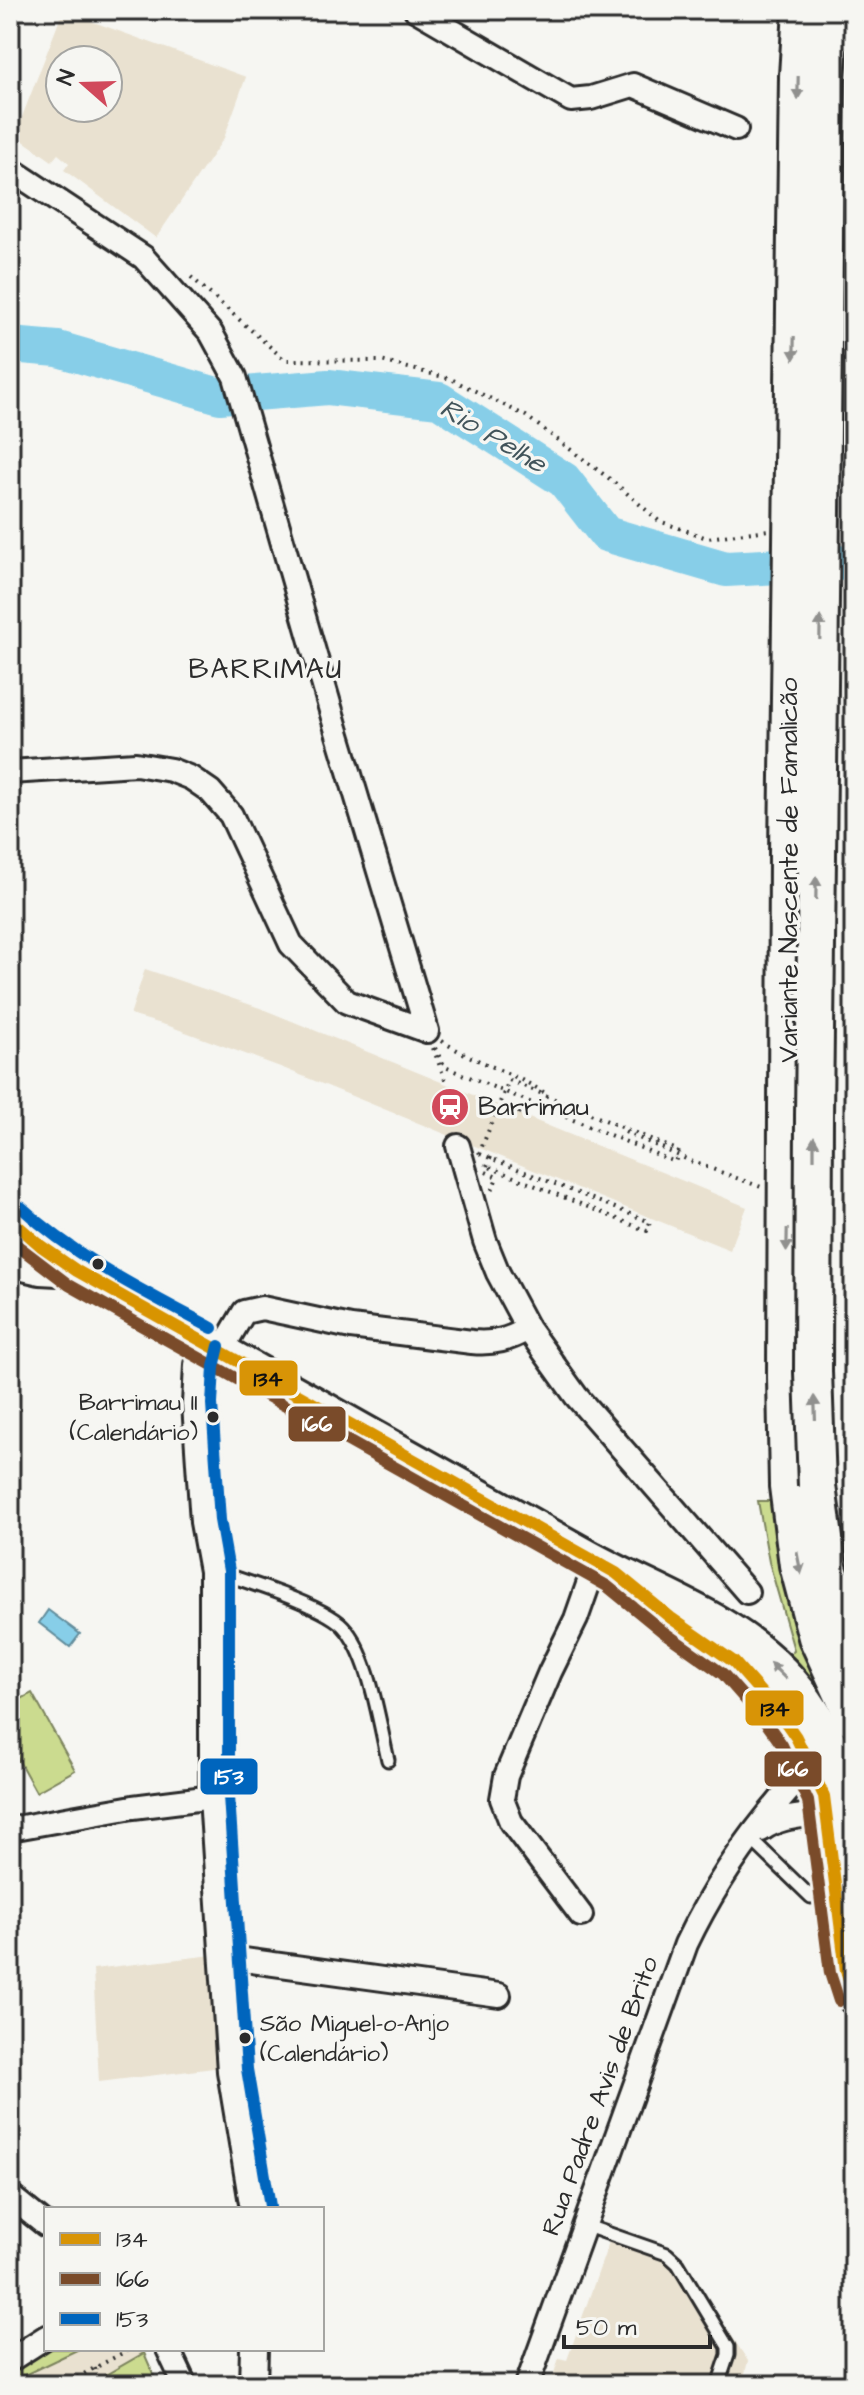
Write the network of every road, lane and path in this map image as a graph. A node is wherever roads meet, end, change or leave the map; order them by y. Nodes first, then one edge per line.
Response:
1 (416, 10) edge
2 (802, 10) edge
3 (831, 10) edge
4 (736, 129) dead end
5 (10, 169) edge
6 (181, 268) dead end
7 (779, 531) dead end
8 (10, 772) edge
9 (427, 1031) junction
10 (447, 1085) dead end
11 (524, 1099) junction
12 (519, 1114) dead end
13 (466, 1152) junction
14 (493, 1152) dead end
15 (487, 1166) junction
16 (766, 1189) dead end
17 (11, 1223) edge
18 (10, 1262) edge
19 (77, 1271) junction
20 (528, 1329) junction
21 (212, 1346) junction
22 (802, 1486) junction
23 (606, 1568) junction
24 (213, 1571) junction
25 (747, 1592) dead end
26 (854, 1648) edge
27 (854, 1718) edge
28 (388, 1760) dead end
29 (826, 1790) junction
30 (213, 1797) junction
31 (10, 1829) edge
32 (750, 1838) junction
33 (854, 1849) edge
34 (811, 1897) dead end
35 (581, 1915) dead end
36 (223, 1957) junction
37 (499, 1995) dead end
38 (854, 1996) edge
39 (10, 2196) edge
40 (250, 2206) edge
41 (44, 2223) edge
42 (584, 2225) junction
43 (44, 2338) edge
44 (126, 2351) edge
45 (169, 2351) edge
46 (254, 2351) edge
47 (10, 2360) edge
48 (95, 2368) junction
49 (63, 2385) edge
50 (101, 2385) edge
51 (185, 2385) edge
52 (253, 2385) edge
53 (527, 2385) edge
54 (718, 2385) edge

1 - 4 street
2 -> 22 highway, Variante Nascente de Famalicão, bridge
22 -> 3 highway, Variante Nascente de Famalicão, bridge
5 - 9 street
6 - 7 path
8 - 9 street
9 - 10 path
9 - 11 path
9 - 16 path
11 - 12 path
11 - 13 path, bridge
13 - 15 path
13 - 15 path
13 - 20 street
14 - 15 path
17 - 19 main road
18 - 19 main road
19 - 21 main road
20 - 21 street
20 - 25 street
21 - 23 main road
21 - 24 street
22 - 26 highway, Variante Nascente de Famalicão
22 -> 27 highway, Variante Nascente de Famalicão
23 - 29 main road
23 - 35 street
24 - 28 lane
24 - 30 street
29 - 32 street, Rua Padre Avis de Brito
29 - 32 street, Rua Padre Avis de Brito
29 - 33 main road
29 - 38 main road
30 - 31 street
30 - 36 street
32 - 34 lane
32 - 42 street, Rua Padre Avis de Brito
36 - 37 street
36 - 40 street
39 - 41 street
42 - 53 street, Rua Padre Avis de Brito
42 - 54 lane
43 - 47 street
44 - 48 path
45 - 51 street
46 - 52 street
48 - 49 path
48 - 50 path

